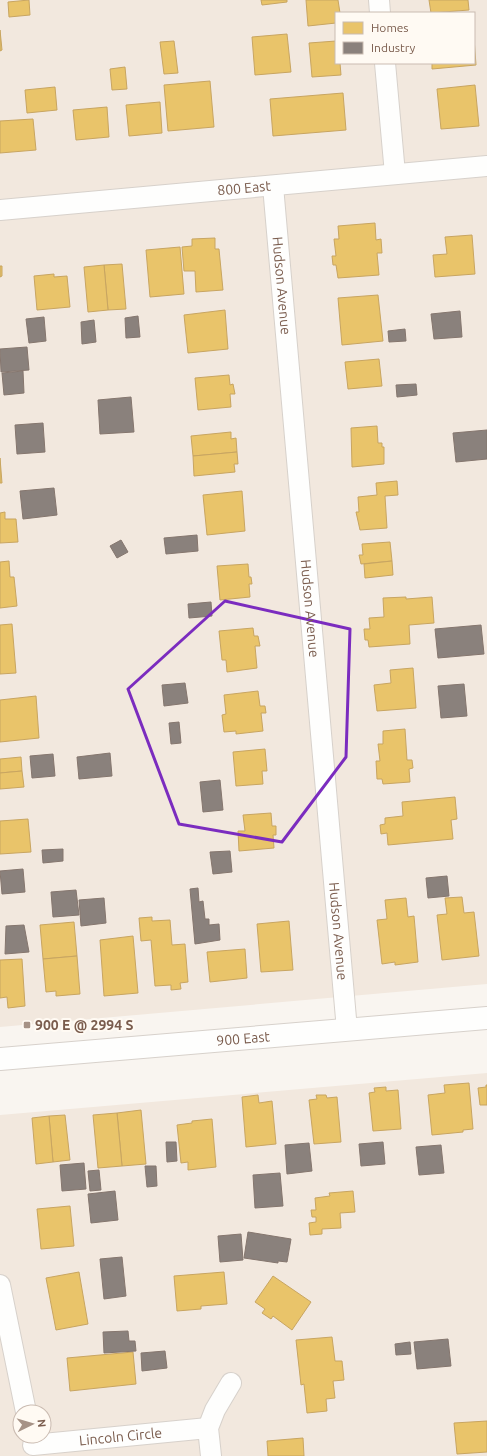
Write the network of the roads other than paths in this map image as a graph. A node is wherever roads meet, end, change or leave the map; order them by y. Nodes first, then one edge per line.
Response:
1 (379, 0) edge
2 (380, 12) edge
3 (385, 64) edge
4 (487, 166) edge
5 (395, 174) junction
6 (272, 186) junction
7 (0, 210) edge
8 (487, 1018) edge
9 (347, 1030) junction
10 (0, 1059) edge
11 (0, 1285) edge
12 (232, 1383) dead end
13 (24, 1404) edge
14 (208, 1428) junction
15 (34, 1446) edge
16 (211, 1456) edge

1 - 2 street
3 - 5 street
4 - 5 street, 800 East
5 - 6 street, 800 East
6 - 7 street, 800 East
6 - 9 street, Hudson Avenue
8 - 9 street, 900 East
9 - 10 street, 900 East
11 - 13 street
12 - 14 street
14 - 15 street, Lincoln Circle
14 - 16 street

